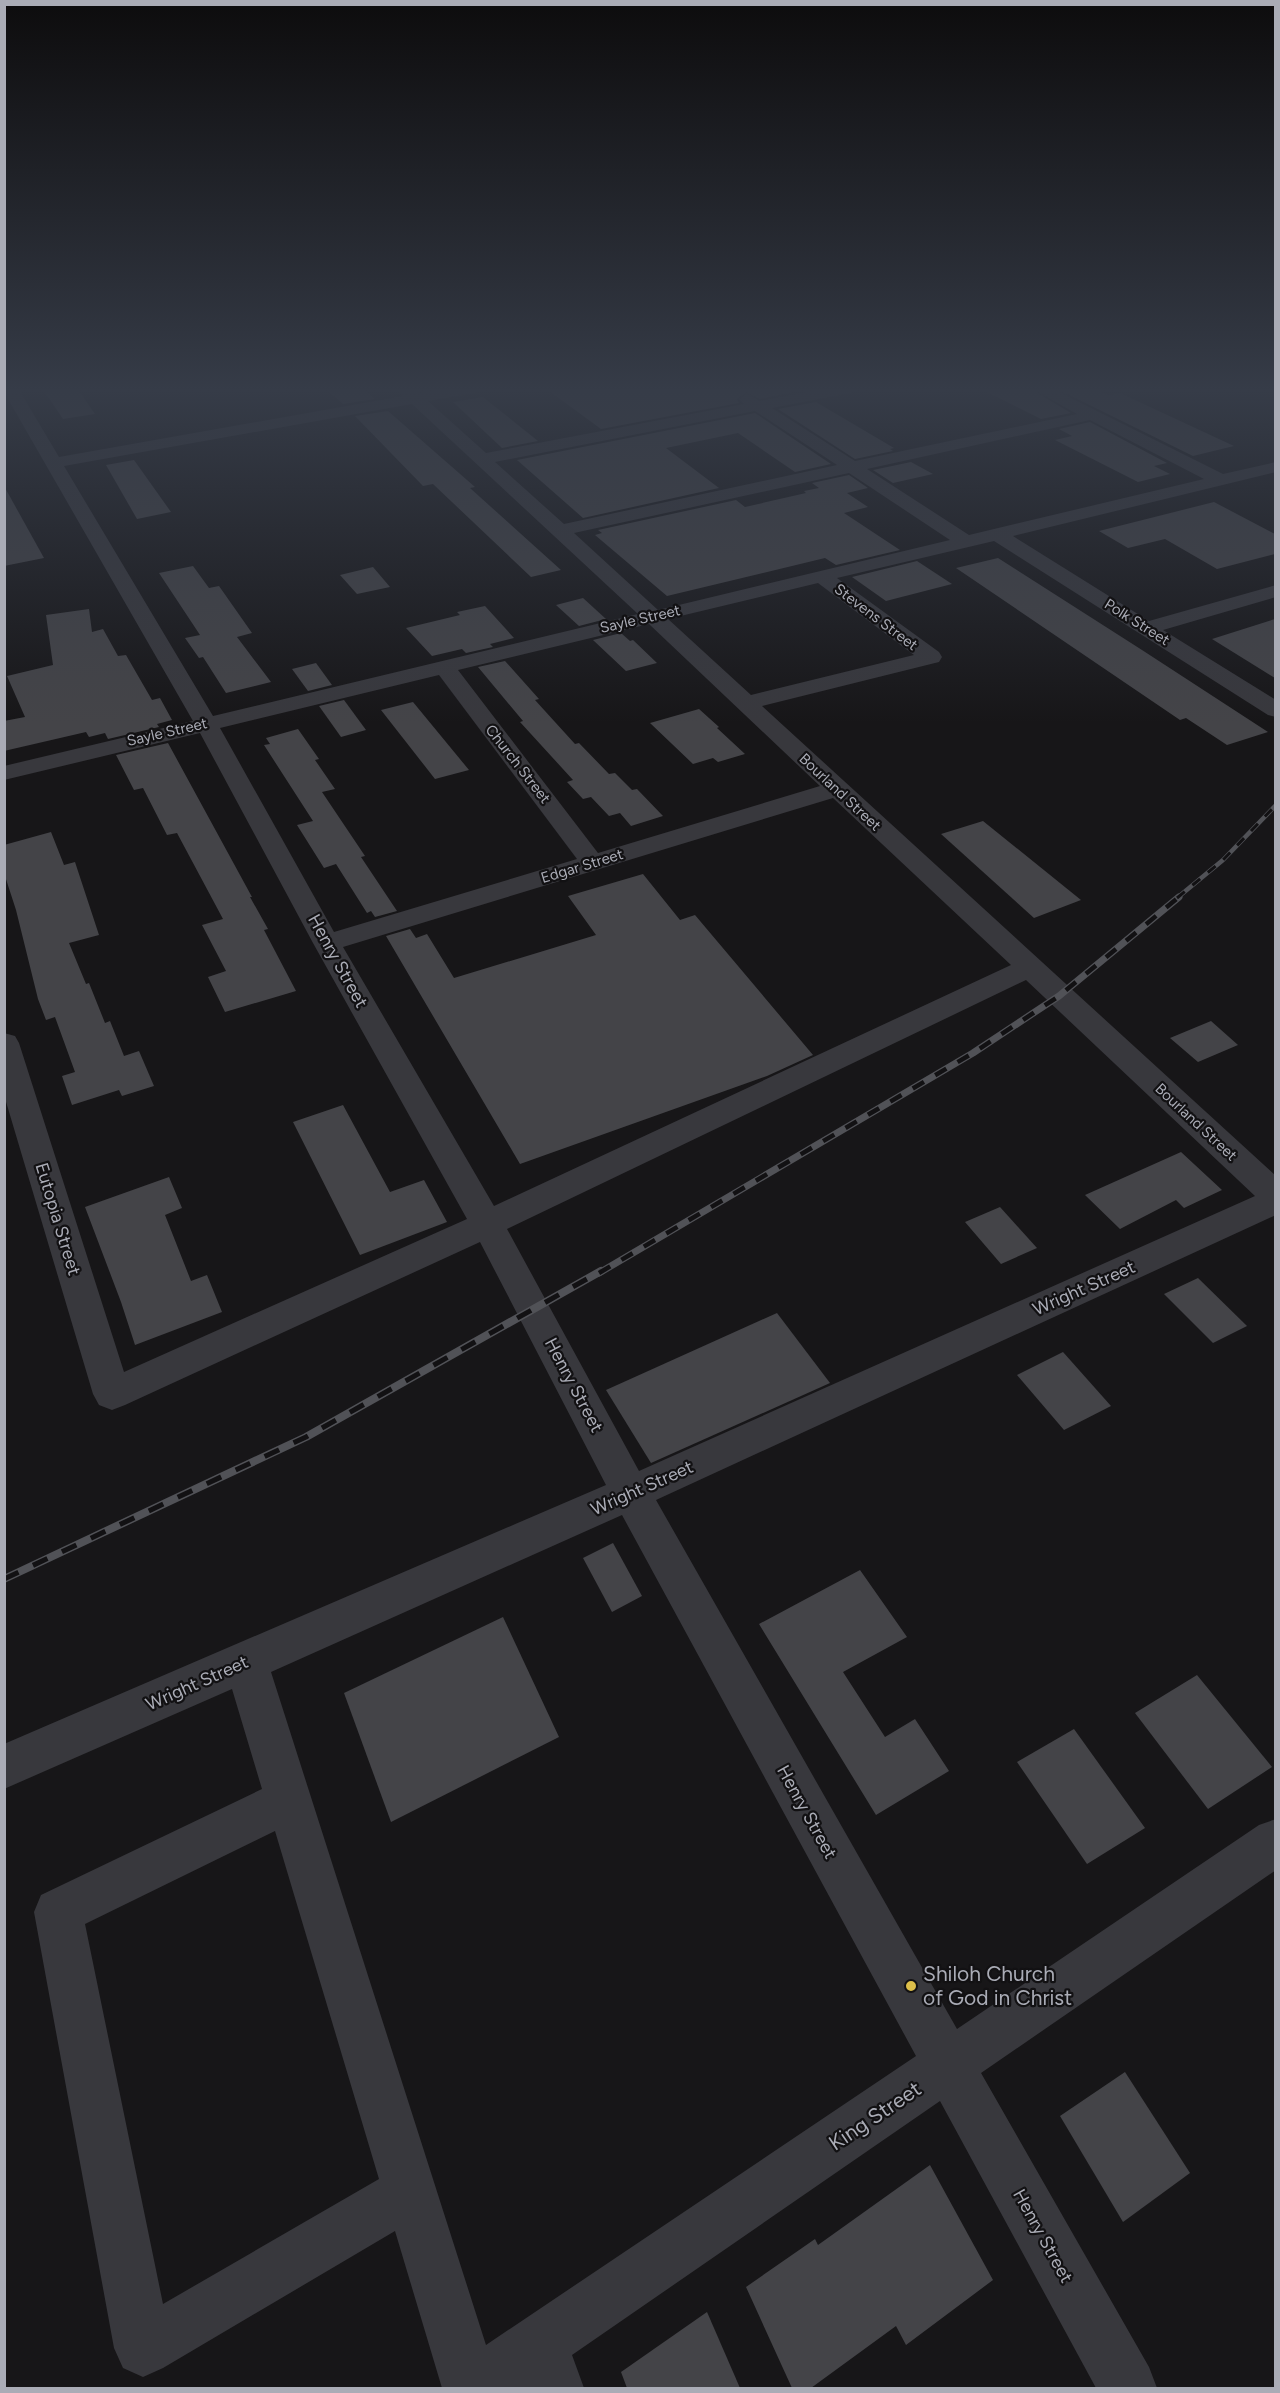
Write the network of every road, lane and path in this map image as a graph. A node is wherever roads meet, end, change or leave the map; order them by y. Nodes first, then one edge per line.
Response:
1 (75, 500) edge
2 (528, 500) edge
3 (700, 500) edge
4 (902, 500) edge
5 (1141, 500) edge
6 (560, 530) junction
7 (998, 535) junction
8 (967, 542) junction
9 (821, 576) junction
10 (1275, 591) edge
11 (653, 616) junction
12 (1147, 628) junction
13 (443, 666) junction
14 (746, 703) junction
15 (1275, 710) edge
16 (207, 723) junction
17 (4, 773) edge
18 (836, 789) junction
19 (593, 863) junction
20 (327, 942) junction
21 (1029, 968) junction
22 (4, 1043) edge
23 (1275, 1196) edge
24 (1275, 1201) edge
25 (487, 1224) junction
26 (631, 1493) junction
27 (246, 1662) junction
28 (4, 1767) edge
29 (289, 1800) junction
30 (1275, 1842) edge
31 (948, 2066) junction
32 (410, 2191) junction
33 (548, 2367) edge
34 (472, 2388) edge
35 (1128, 2388) edge

1 - 16 street, Henry Street
2 - 6 street, Bourland Street
3 - 6 street
4 - 8 street
5 - 7 street, Sayle Street
6 - 11 street, Bourland Street
7 - 8 street, Sayle Street
7 - 12 street, Polk Street
8 - 9 street, Sayle Street
9 - 11 street, Sayle Street
9 - 14 street, Stevens Street
10 - 12 street
11 - 13 street, Sayle Street
11 - 14 street, Bourland Street
12 - 15 street, Polk Street
13 - 16 street, Sayle Street
13 - 19 street, Church Street
14 - 18 street, Bourland Street
16 - 17 street, Sayle Street
16 - 20 street, Henry Street
18 - 19 street, Edgar Street
18 - 21 street, Bourland Street
19 - 20 street, Edgar Street
20 - 25 street, Henry Street
21 - 23 street, Bourland Street
21 - 25 street
22 - 25 street, Eutopia Street
24 - 26 street, Wright Street
25 - 26 street, Henry Street
26 - 27 street, Wright Street
26 - 31 street, Henry Street
27 - 28 street, Wright Street
27 - 29 street
29 - 32 street
29 - 32 street
30 - 31 street, King Street
31 - 33 street, King Street
31 - 35 street, Henry Street
32 - 34 street
33 - 34 street, King Street

